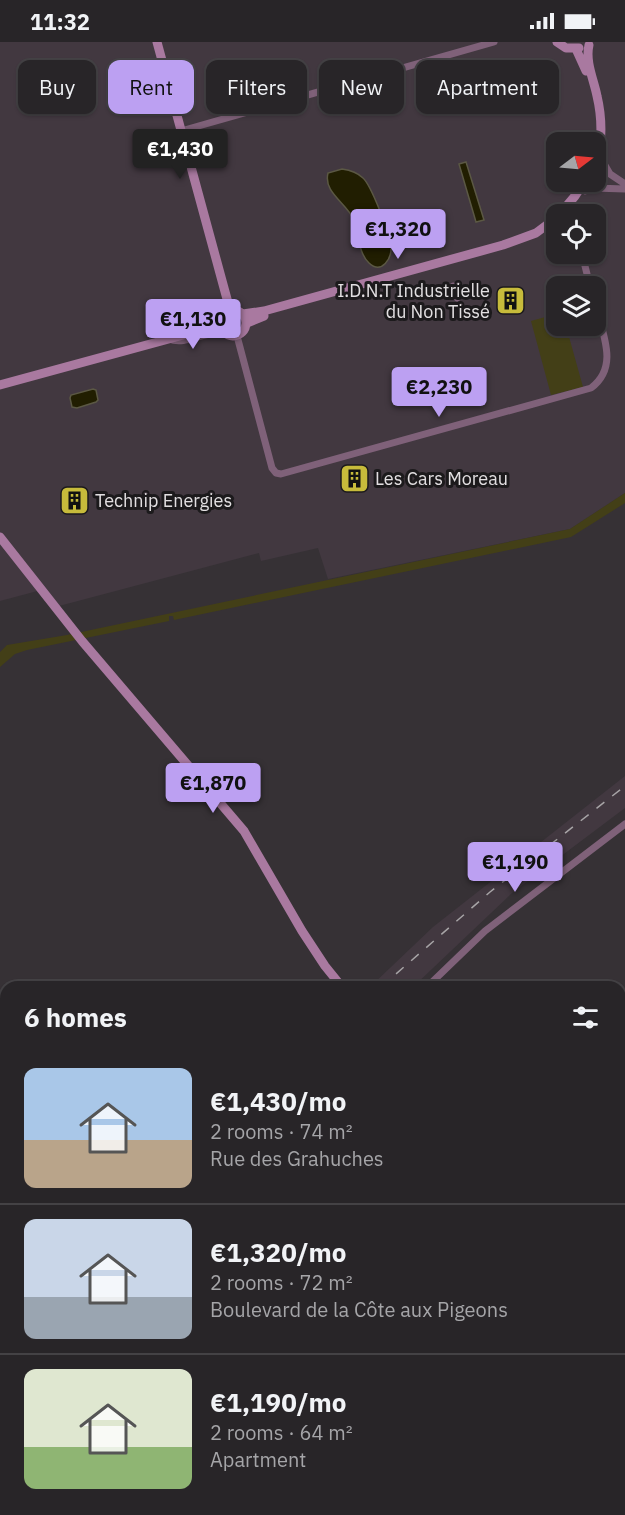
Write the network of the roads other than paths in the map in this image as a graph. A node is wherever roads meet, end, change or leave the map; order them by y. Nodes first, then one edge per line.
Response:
1 (157, 42) edge
2 (494, 42) edge
3 (557, 42) edge
4 (590, 43) edge
5 (576, 49) junction
6 (181, 131) junction
7 (597, 132) edge
8 (601, 132) edge
9 (606, 167) edge
10 (625, 184) edge
11 (606, 188) edge
12 (625, 189) edge
13 (579, 192) edge
14 (568, 204) edge
15 (546, 228) edge
16 (230, 310) junction
17 (245, 319) junction
18 (222, 329) junction
19 (237, 336) junction
20 (603, 336) edge
21 (0, 385) edge
22 (0, 537) edge
23 (625, 824) edge
24 (337, 981) edge
25 (434, 981) edge

1 - 6 street
2 - 6 street
3 - 5 street
4 - 5 street
4 - 8 street
5 - 7 street
6 - 16 street
9 - 10 street
11 - 12 street
13 - 14 street
15 - 17 street
16 - 17 street
16 - 18 street
17 - 19 street
18 - 19 street
18 - 21 street
19 - 20 street
22 - 24 street
23 - 25 street

